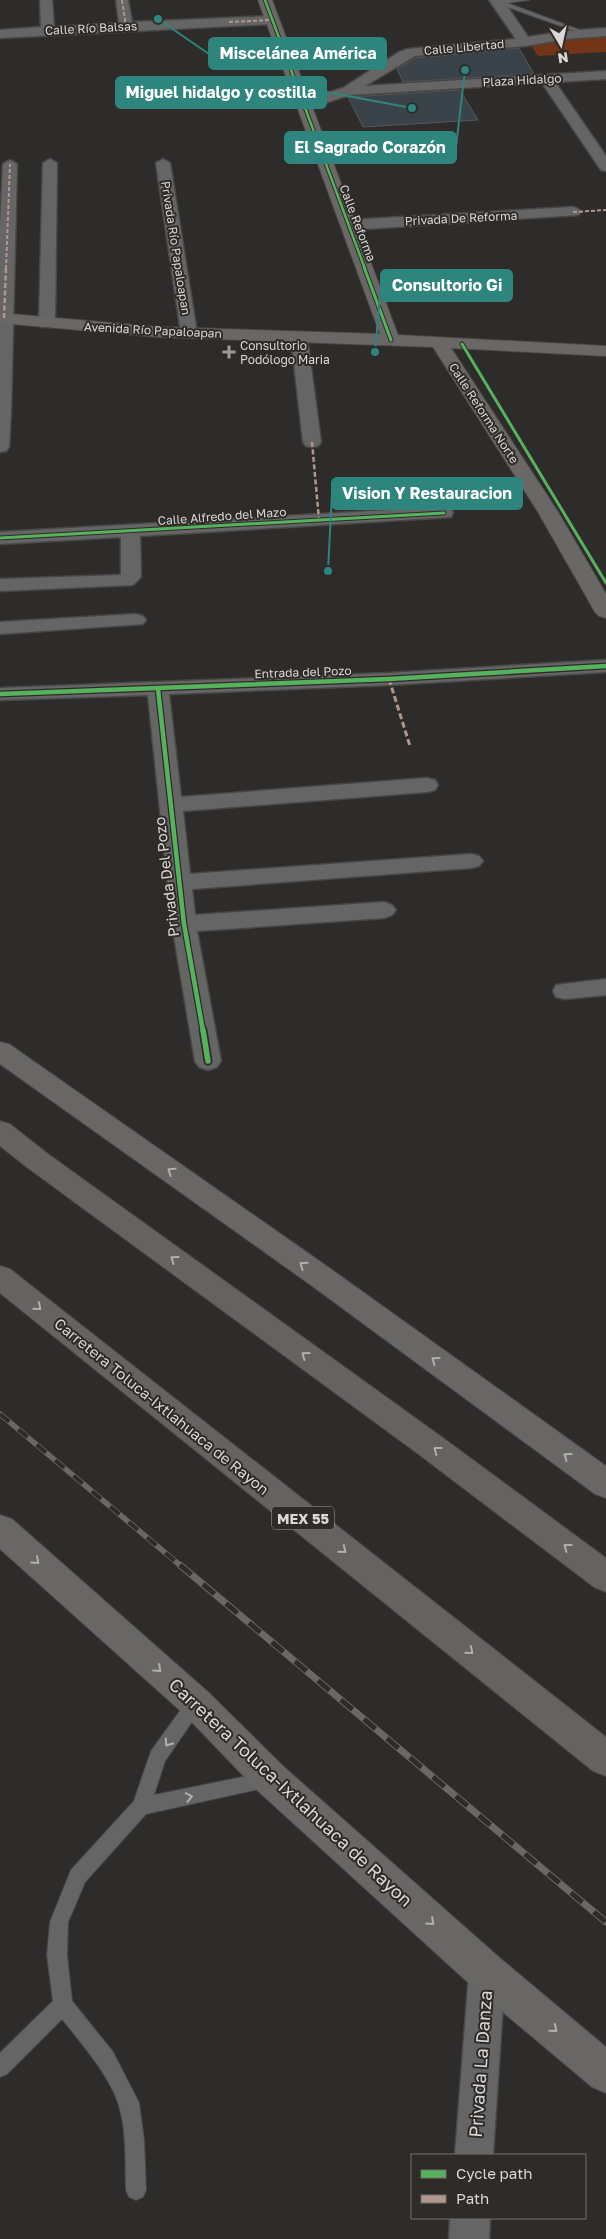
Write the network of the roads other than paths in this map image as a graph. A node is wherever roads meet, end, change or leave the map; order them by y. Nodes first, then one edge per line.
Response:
1 (46, 0) edge
2 (122, 0) edge
3 (264, 0) edge
4 (526, 0) edge
5 (496, 1) edge
6 (271, 20) junction
7 (126, 26) junction
8 (48, 30) junction
9 (606, 32) edge
10 (585, 33) junction
11 (0, 34) edge
12 (525, 42) junction
13 (606, 75) edge
14 (546, 79) junction
15 (348, 91) junction
16 (305, 105) junction
17 (50, 163) dead end
18 (163, 163) dead end
19 (10, 164) dead end
20 (606, 167) edge
21 (573, 212) dead end
22 (348, 225) junction
23 (2, 318) edge
24 (47, 323) junction
25 (189, 333) junction
26 (299, 337) junction
27 (391, 340) junction
28 (439, 343) junction
29 (606, 351) edge
30 (2, 368) edge
31 (312, 442) dead end
32 (0, 446) edge
33 (444, 514) dead end
34 (130, 532) junction
35 (0, 538) edge
36 (0, 585) edge
37 (606, 612) edge
38 (136, 620) dead end
39 (0, 628) edge
40 (606, 666) edge
41 (158, 688) junction
42 (0, 694) edge
43 (427, 785) dead end
44 (170, 805) junction
45 (471, 861) dead end
46 (178, 882) junction
47 (384, 910) dead end
48 (184, 924) junction
49 (606, 987) edge
50 (565, 991) dead end
51 (0, 1051) edge
52 (208, 1061) dead end
53 (0, 1131) edge
54 (0, 1277) edge
55 (606, 1484) edge
56 (0, 1529) edge
57 (606, 1577) edge
58 (196, 1703) junction
59 (606, 1759) edge
60 (271, 1779) junction
61 (141, 1806) junction
62 (488, 1973) junction
63 (63, 2005) junction
64 (0, 2067) edge
65 (606, 2073) edge
66 (474, 2154) edge
67 (136, 2190) dead end
68 (470, 2219) edge
69 (469, 2239) edge

1 - 8 street
2 - 7 street
3 - 6 main road, Calle Reforma
4 - 5 lane
5 - 10 lane
5 - 12 street
6 - 7 street, Calle Río Balsas
6 - 16 main road, Calle Reforma
7 - 8 street, Calle Río Balsas
8 - 11 street, Calle Río Balsas
9 - 10 street, Calle Libertad
10 - 12 street, Calle Libertad
12 - 15 street, Calle Libertad
13 - 14 street, Plaza Hidalgo
14 - 15 street, Plaza Hidalgo
14 - 20 street
15 - 16 street, Calle Libertad
16 - 22 main road, Calle Reforma
17 - 24 street
18 - 25 street, Privada Río Papaloapan
19 - 23 street
21 - 22 street, Privada De Reforma
22 - 27 main road, Calle Reforma
23 - 24 main road, Avenida Río Papaloapan
23 - 30 street
24 - 25 main road, Avenida Río Papaloapan
25 - 26 main road, Avenida Río Papaloapan
26 - 27 main road, Avenida Río Papaloapan
26 - 31 street
27 - 28 main road, Avenida Río Papaloapan
28 - 29 main road, Avenida Río Papaloapan
28 - 37 main road, Calle Reforma Norte
30 - 32 street
33 - 34 street, Calle Alfredo del Mazo
34 - 35 street, Calle Alfredo del Mazo
34 - 36 street
38 - 39 street
40 - 41 street, Entrada del Pozo
41 - 42 street, Entrada del Pozo
41 - 44 street, Privada Del Pozo
43 - 44 street, Privada Del Pozo
44 - 46 street, Privada Del Pozo
45 - 46 street
46 - 48 street, Privada Del Pozo
47 - 48 street
48 - 52 street, Privada Del Pozo
49 - 50 street
55 -> 51 main road
57 -> 53 highway
54 -> 59 highway, Carretera Toluca-Ixtlahuaca de Rayon / MEX 55
56 -> 58 main road, Carretera Toluca-Ixtlahuaca de Rayon
58 - 60 main road, Carretera Toluca-Ixtlahuaca de Rayon
58 -> 61 lane
61 -> 60 lane
60 -> 62 main road, Carretera Toluca-Ixtlahuaca de Rayon
61 - 63 lane
62 -> 65 main road, Carretera Toluca-Ixtlahuaca de Rayon
62 - 66 street, Privada La Danza
63 - 64 lane
63 - 67 lane
68 - 69 street

